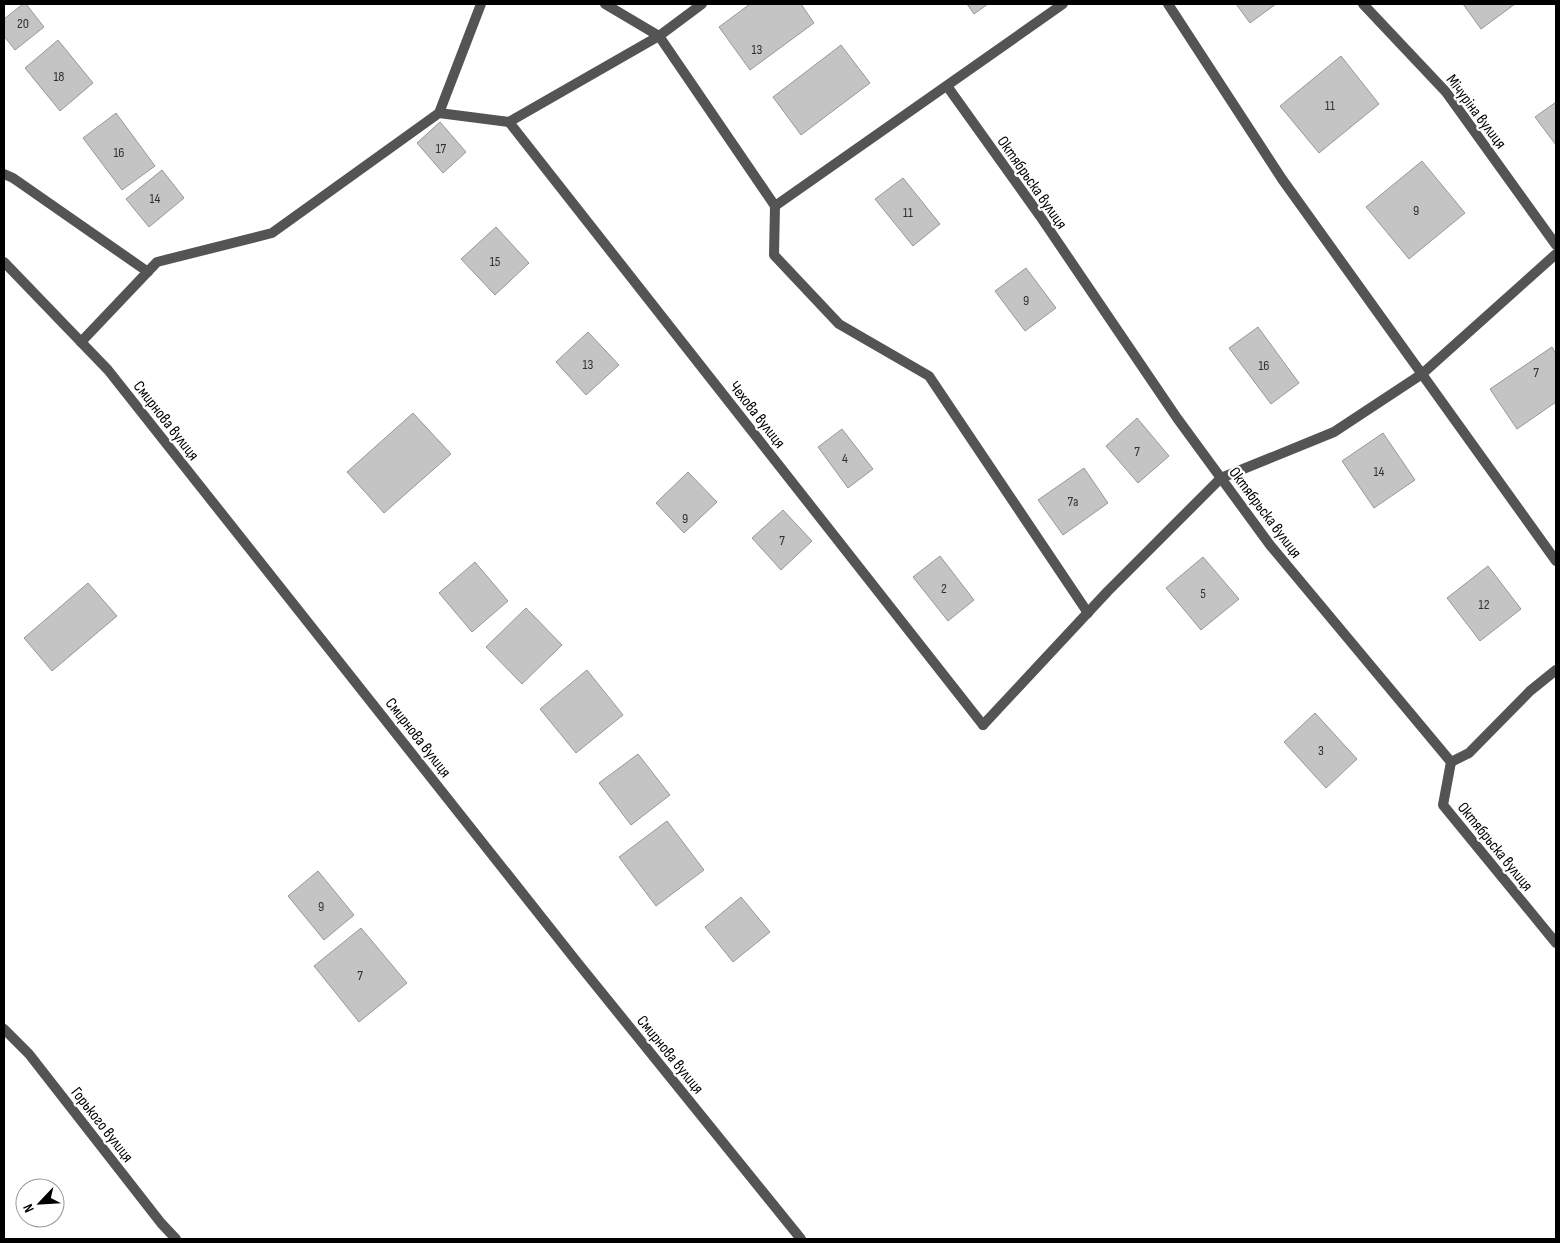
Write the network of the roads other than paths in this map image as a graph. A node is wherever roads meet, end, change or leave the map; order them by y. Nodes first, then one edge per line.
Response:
1 (481, 4) edge
2 (605, 4) edge
3 (702, 4) edge
4 (1064, 4) edge
5 (1168, 4) edge
6 (1363, 4) edge
7 (659, 36) junction
8 (947, 86) junction
9 (439, 113) junction
10 (509, 122) junction
11 (4, 174) edge
12 (775, 206) junction
13 (1556, 245) edge
14 (1556, 254) edge
15 (4, 262) edge
16 (148, 272) junction
17 (81, 342) junction
18 (1422, 374) junction
19 (1221, 478) junction
20 (1555, 553) edge
21 (1088, 613) junction
22 (1556, 670) edge
23 (1451, 762) junction
24 (1556, 943) edge
25 (4, 1029) edge
26 (176, 1239) edge
27 (801, 1239) edge

1 - 9 street
2 - 7 street
3 - 7 street
4 - 8 street
5 - 18 street
6 - 13 street, Мічуріна вулиця
7 - 10 street
7 - 12 street
8 - 12 street
8 - 19 street, Октябрьска вулиця
9 - 10 street
9 - 16 street
10 - 21 street, Чехова вулиця
11 - 16 street
12 - 21 street
14 - 18 street
15 - 17 street, Смирнова вулиця
16 - 17 street
17 - 27 street, Смирнова вулиця
18 - 19 street
18 - 20 street
19 - 21 street
19 - 23 street, Октябрьска вулиця
22 - 23 street
23 - 24 street, Октябрьска вулиця
25 - 26 street, Горького вулиця

